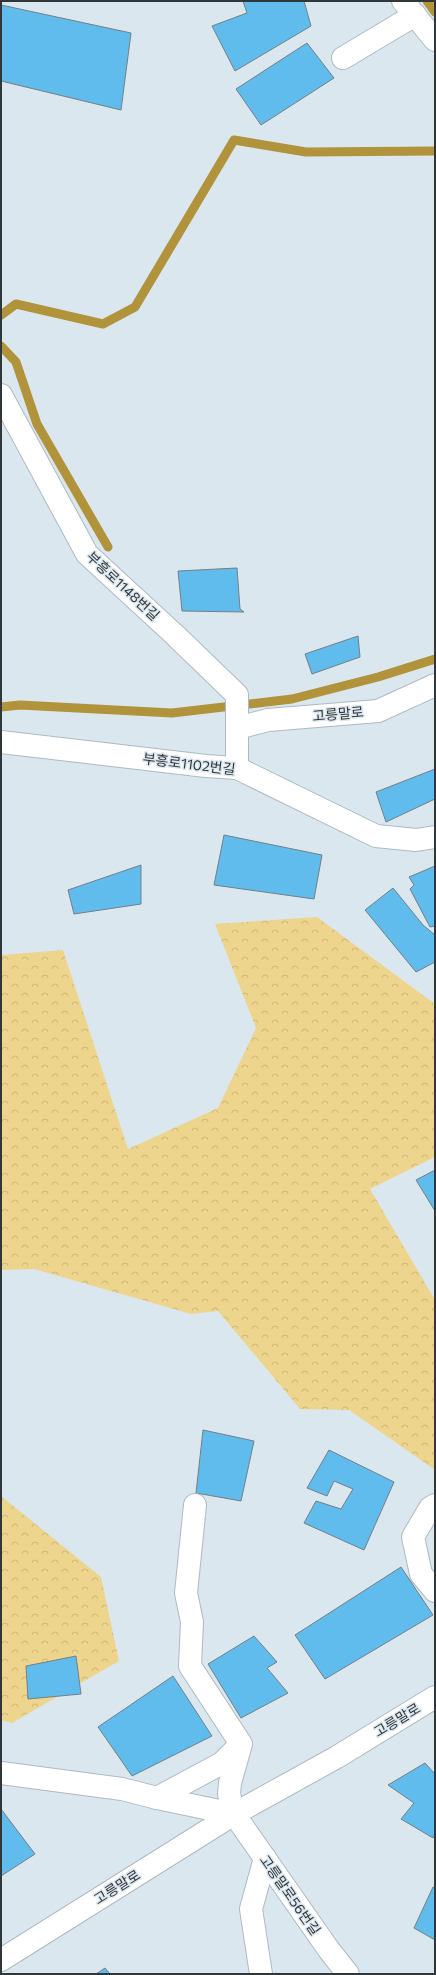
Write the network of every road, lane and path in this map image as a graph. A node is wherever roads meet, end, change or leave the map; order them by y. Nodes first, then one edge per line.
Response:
1 (409, 8) edge
2 (435, 40) edge
3 (343, 58) dead end
4 (1, 395) edge
5 (435, 685) edge
6 (237, 728) junction
7 (1, 742) edge
8 (237, 768) junction
9 (435, 837) edge
10 (195, 1505) dead end
11 (435, 1505) edge
12 (435, 1591) edge
13 (435, 1697) edge
14 (241, 1744) junction
15 (1, 1773) edge
16 (157, 1798) junction
17 (234, 1814) junction
18 (265, 1858) junction
19 (1, 1960) edge
20 (261, 1974) edge
21 (348, 1974) edge

1 - 2 street
1 - 3 street
4 - 6 street, 부흥로1148번길
5 - 6 street, 고릉말로
6 - 8 street
7 - 8 street, 부흥로1102번길
8 - 9 street, 부흥로1102번길
10 - 14 street
11 - 12 street
13 - 17 street, 고릉말로
14 - 16 street
14 - 17 street
15 - 16 street
16 - 17 street
17 - 18 street, 고릉말로56번길
17 - 19 street, 고릉말로
18 - 20 street
18 - 21 street, 고릉말로56번길

